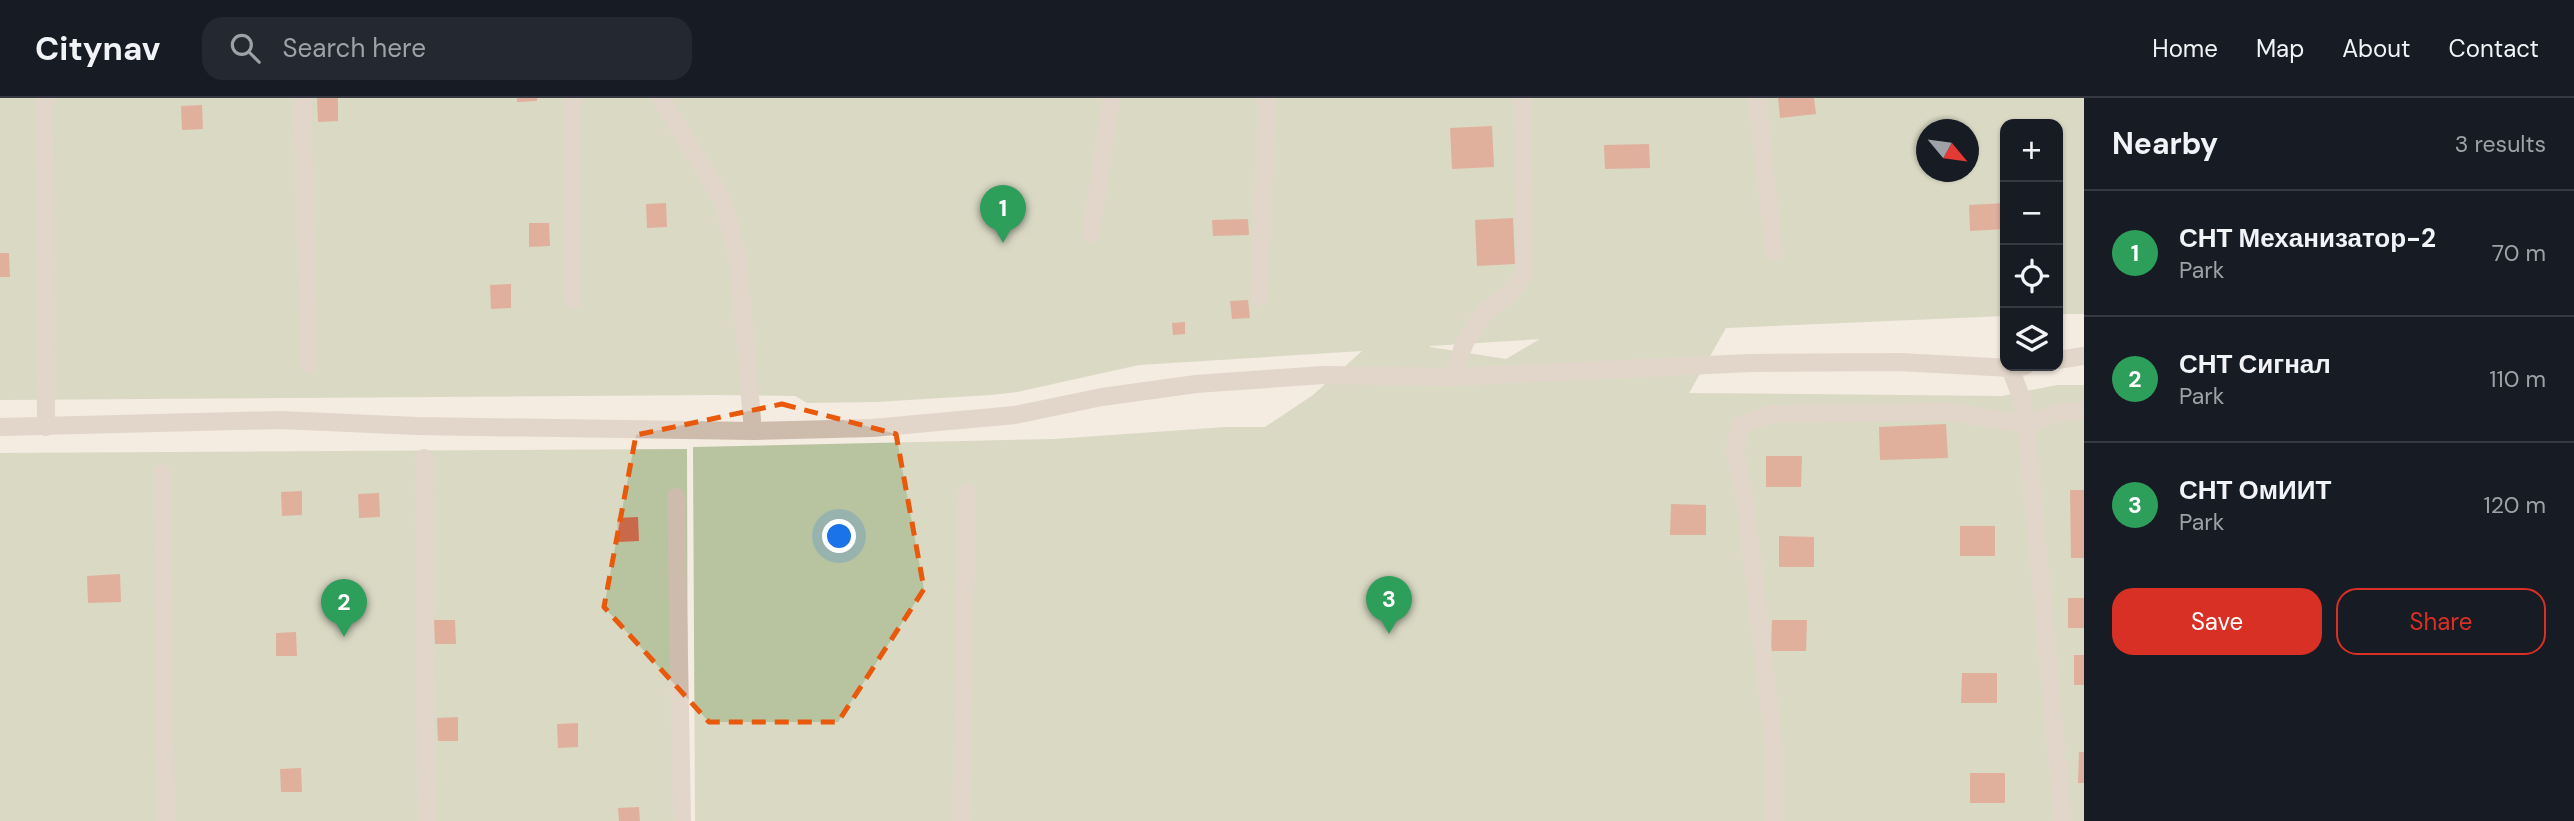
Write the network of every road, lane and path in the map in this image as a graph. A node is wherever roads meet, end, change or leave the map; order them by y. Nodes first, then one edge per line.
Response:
1 (45, 98) edge
2 (302, 98) edge
3 (572, 98) edge
4 (660, 98) edge
5 (1111, 98) edge
6 (1267, 98) edge
7 (1522, 98) edge
8 (1757, 98) edge
9 (1091, 234) dead end
10 (1774, 252) dead end
11 (1259, 297) dead end
12 (573, 300) dead end
13 (2084, 356) edge
14 (2063, 359) edge
15 (309, 364) dead end
16 (2000, 366) edge
17 (2018, 371) edge
18 (1452, 377) junction
19 (2084, 410) edge
20 (2026, 424) junction
21 (0, 427) edge
22 (46, 427) junction
23 (753, 431) junction
24 (424, 458) dead end
25 (162, 473) dead end
26 (967, 494) dead end
27 (676, 497) dead end
28 (166, 821) edge
29 (426, 821) edge
30 (682, 821) edge
31 (961, 821) edge
32 (1774, 821) edge
33 (2063, 821) edge

1 - 22 street
2 - 15 street
3 - 12 street
4 - 23 street
5 - 9 street
6 - 11 street
7 - 18 street
8 - 10 street
13 - 14 street
16 - 18 street
17 - 20 street
18 - 23 street
19 - 20 street
20 - 32 street
20 - 33 street
21 - 22 street
22 - 23 street
24 - 29 street
25 - 28 street
26 - 31 street
27 - 30 street

